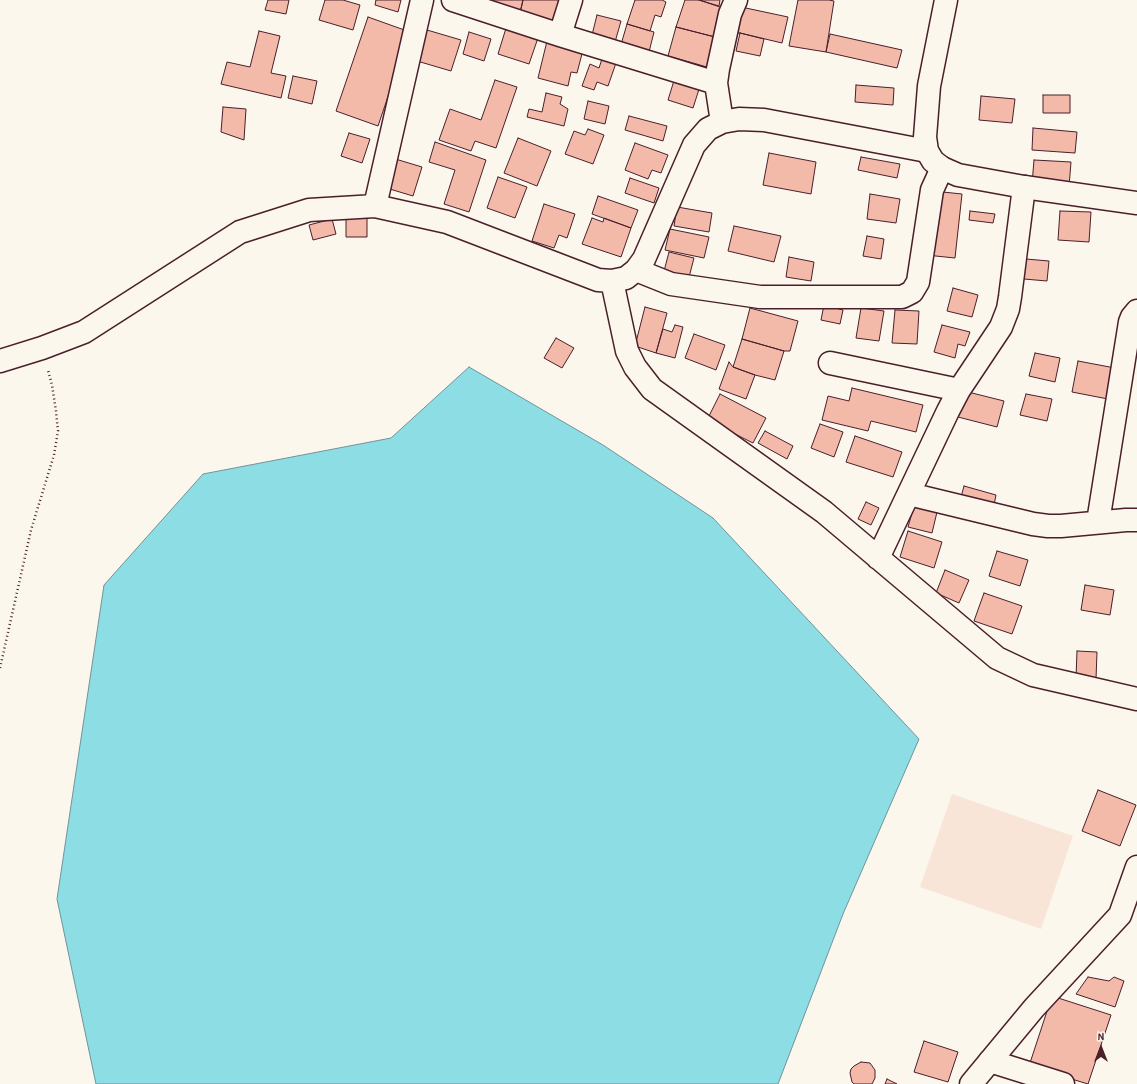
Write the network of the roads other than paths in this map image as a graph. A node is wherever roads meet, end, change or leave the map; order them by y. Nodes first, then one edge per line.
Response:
1 (422, 0) edge
2 (453, 0) edge
3 (571, 0) edge
4 (736, 0) edge
5 (946, 0) edge
6 (560, 35) junction
7 (716, 83) junction
8 (722, 122) junction
9 (927, 151) junction
10 (942, 168) junction
11 (1024, 187) junction
12 (1137, 203) edge
13 (375, 206) junction
14 (636, 270) junction
15 (612, 281) junction
16 (1137, 311) edge
17 (0, 361) edge
18 (830, 363) dead end
19 (960, 390) junction
20 (909, 494) junction
21 (1137, 520) edge
22 (1098, 522) junction
23 (878, 558) junction
24 (1137, 699) edge
25 (1137, 867) edge
26 (1128, 920) edge
27 (990, 1061) junction
28 (971, 1084) edge
29 (1063, 1084) edge

1 - 13 street
2 - 6 street
3 - 6 street
4 - 7 street
5 - 9 street
6 - 7 street
7 - 8 street
8 - 9 street
8 - 14 street
9 - 10 street
10 - 11 street
10 - 14 street
11 - 12 street
11 - 19 street
13 - 15 street
13 - 17 street
14 - 15 street
15 - 23 street
16 - 22 street
18 - 19 street
19 - 20 street
20 - 22 street
20 - 23 street
21 - 22 street
23 - 24 street
25 - 26 street
26 - 27 street
27 - 28 street
27 - 29 street

